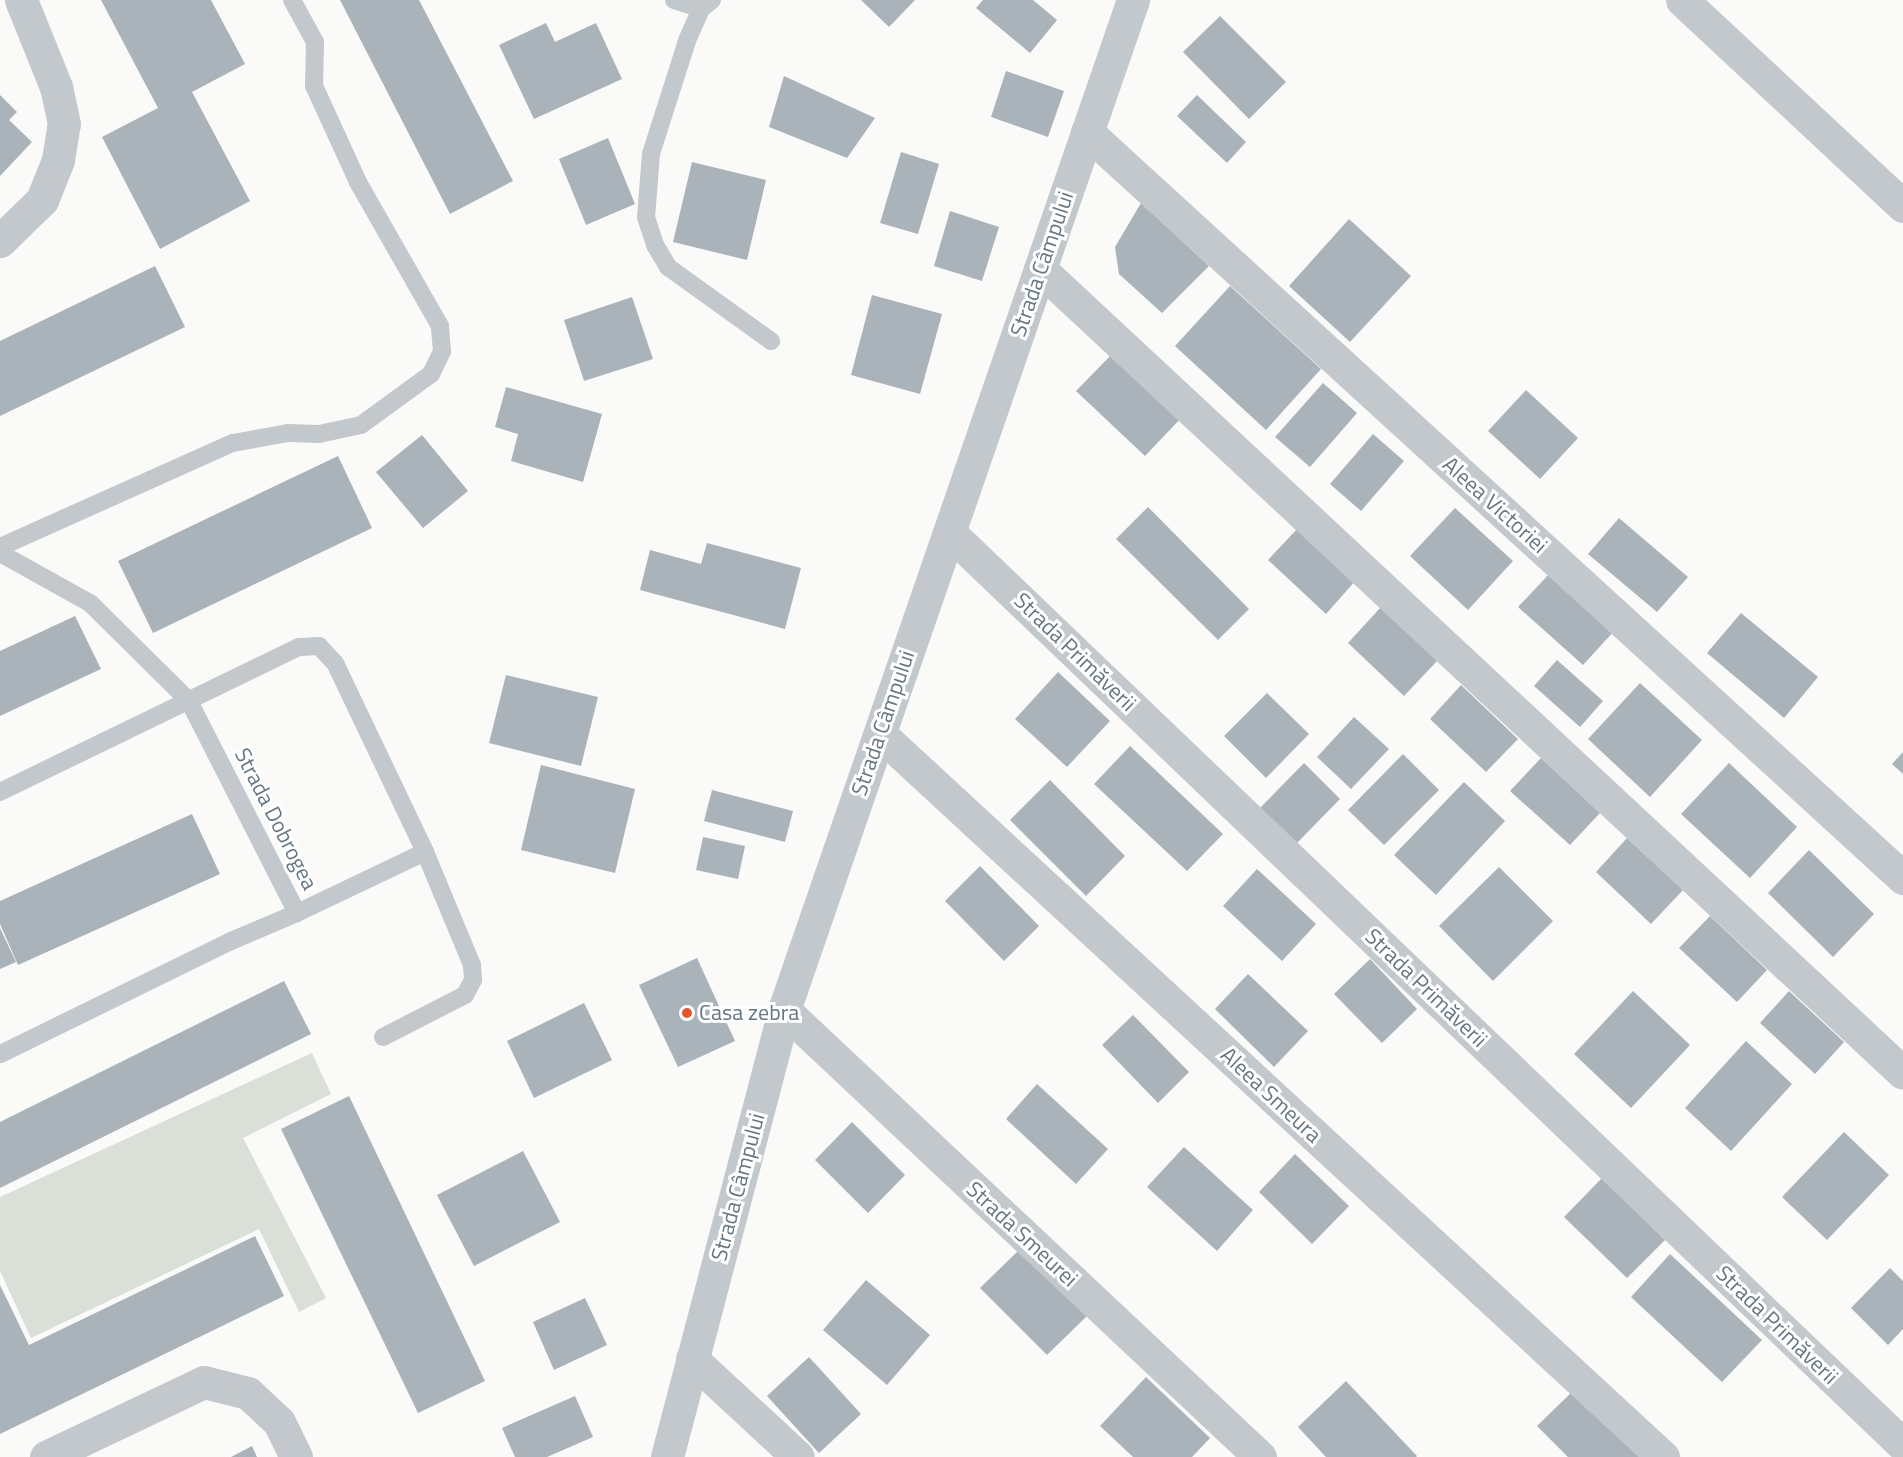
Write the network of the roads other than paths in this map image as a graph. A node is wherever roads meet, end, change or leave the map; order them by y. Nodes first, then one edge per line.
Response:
1 (21, 0) edge
2 (292, 0) edge
3 (674, 0) edge
4 (1133, 0) edge
5 (1682, 0) edge
6 (706, 4) edge
7 (1087, 132) junction
8 (1903, 206) edge
9 (0, 241) edge
10 (1040, 269) junction
11 (771, 341) dead end
12 (950, 532) junction
13 (0, 547) edge
14 (0, 553) edge
15 (189, 701) junction
16 (880, 734) junction
17 (0, 792) edge
18 (425, 852) junction
19 (1903, 878) edge
20 (297, 913) junction
21 (784, 1010) junction
22 (383, 1037) dead end
23 (0, 1054) edge
24 (1903, 1073) edge
25 (692, 1359) junction
26 (1903, 1445) edge
27 (46, 1457) edge
28 (296, 1457) edge
29 (667, 1457) edge
30 (798, 1457) edge
31 (1260, 1457) edge
32 (1663, 1457) edge

1 - 9 street
2 - 13 lane
3 - 6 lane
4 - 7 street, Strada Câmpului
5 - 8 street
6 - 11 lane
7 - 10 street, Strada Câmpului
7 - 19 street, Aleea Victoriei
10 - 12 street, Strada Câmpului
10 - 24 street
12 - 16 street, Strada Câmpului
12 - 26 street, Strada Primăverii
14 - 15 lane, Strada Dobrogea
15 - 17 lane
15 - 18 lane
15 - 20 lane, Strada Dobrogea
16 - 21 street, Strada Câmpului
16 - 32 street, Aleea Smeura
18 - 20 lane
18 - 22 lane
20 - 23 lane, Strada Dobrogea
21 - 25 street, Strada Câmpului
21 - 31 street, Strada Smeurei
25 - 29 street, Strada Câmpului
25 - 30 street
27 - 28 street

